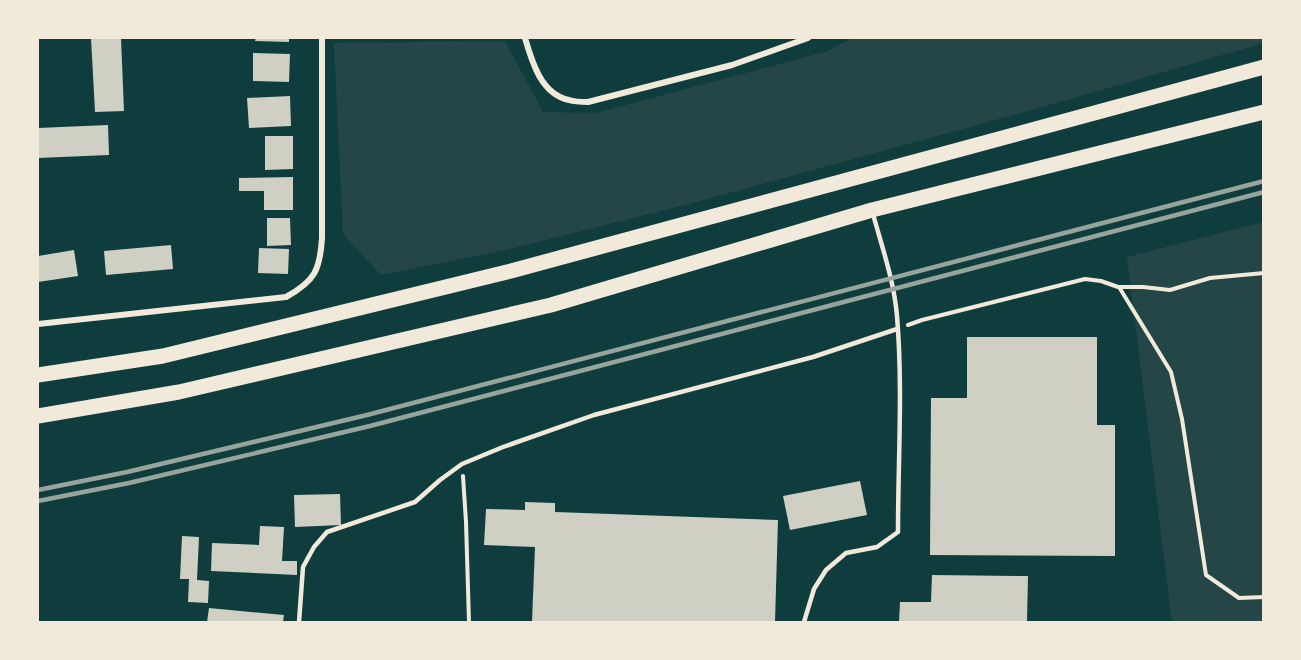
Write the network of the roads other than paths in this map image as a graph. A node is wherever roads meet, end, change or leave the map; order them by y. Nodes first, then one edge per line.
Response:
1 (322, 38) edge
2 (525, 38) edge
3 (808, 38) edge
4 (1263, 66) edge
5 (1263, 112) edge
6 (872, 210) junction
7 (38, 324) edge
8 (897, 329) junction
9 (38, 375) edge
10 (38, 416) edge
11 (299, 622) edge
12 (804, 622) edge

1 - 7 street
2 - 3 street
4 - 9 highway
5 - 6 highway
6 - 8 lane
6 - 10 highway
8 - 11 lane
8 - 12 lane

